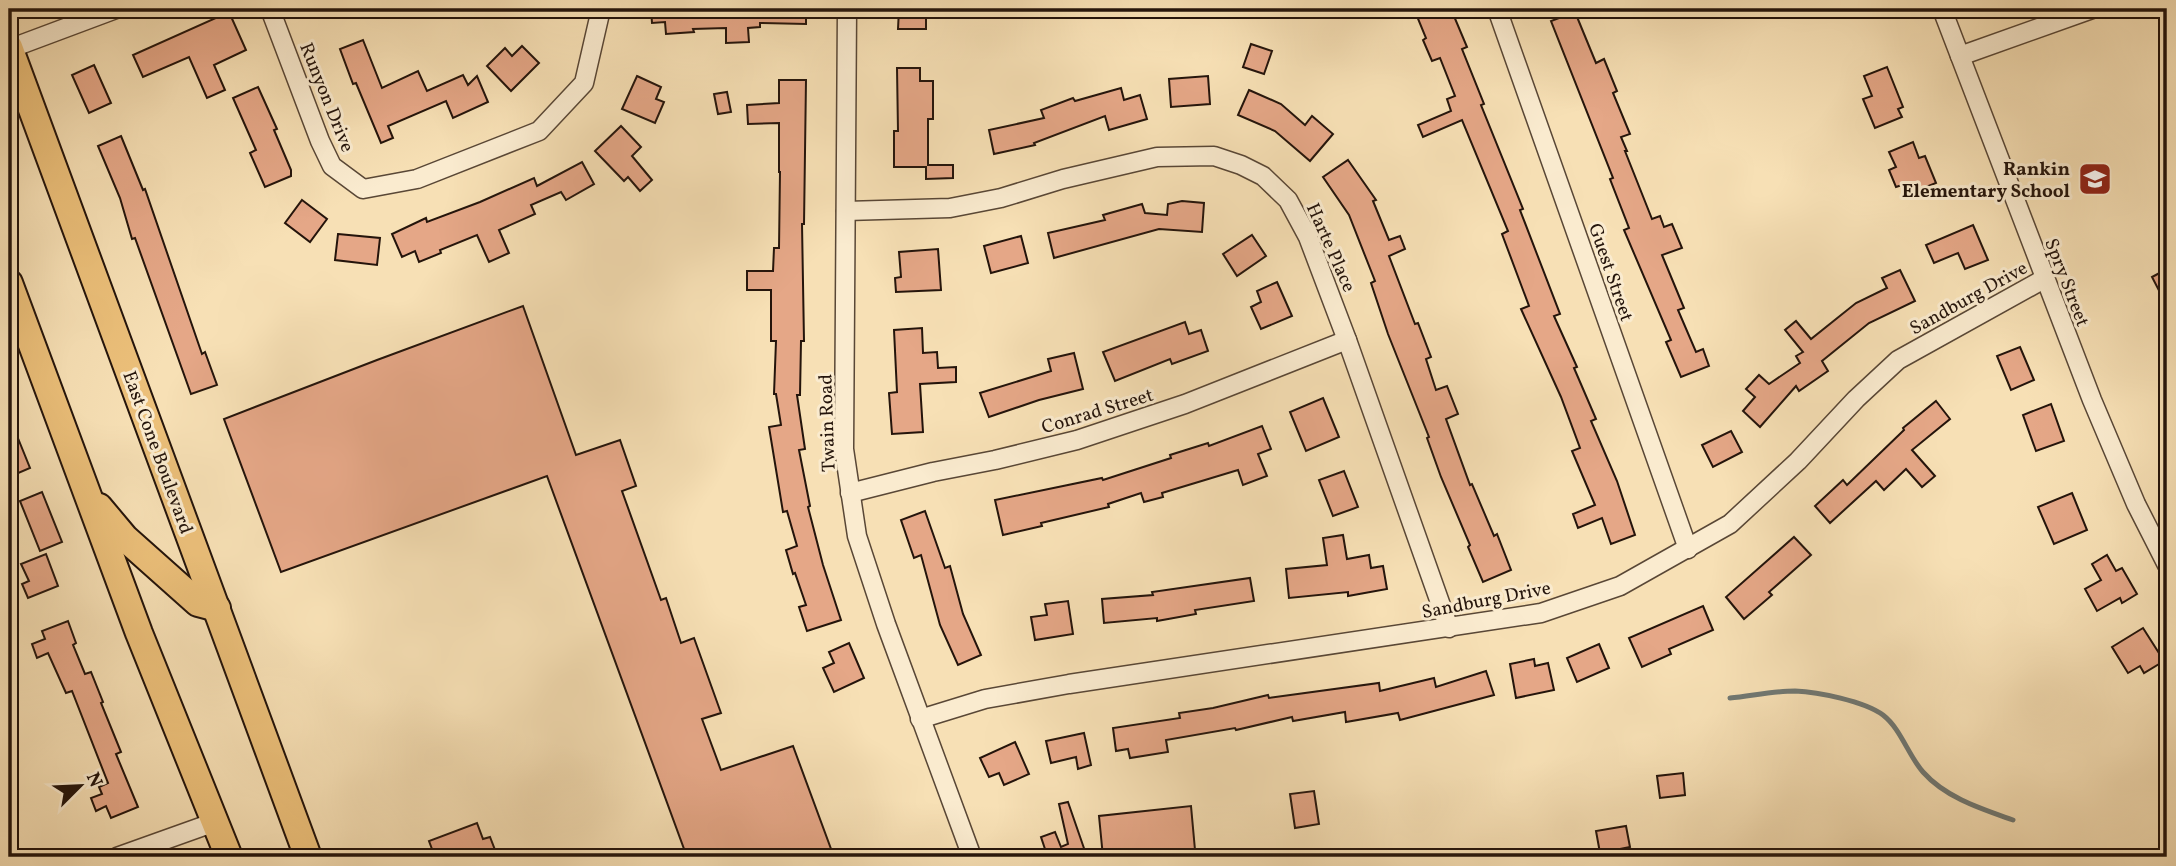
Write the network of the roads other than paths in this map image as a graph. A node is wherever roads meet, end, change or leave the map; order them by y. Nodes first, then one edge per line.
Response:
1 (116, 9) edge
2 (270, 9) edge
3 (601, 9) edge
4 (847, 9) edge
5 (1497, 9) edge
6 (1942, 9) edge
7 (2092, 9) edge
8 (9, 49) edge
9 (1960, 56) junction
10 (846, 211) junction
11 (2044, 279) junction
12 (9, 283) edge
13 (1348, 340) junction
14 (87, 493) junction
15 (850, 494) junction
16 (1688, 549) junction
17 (2167, 565) edge
18 (217, 608) junction
19 (1449, 628) junction
20 (920, 719) junction
21 (215, 822) junction
22 (117, 857) edge
23 (229, 857) edge
24 (308, 857) edge
25 (972, 857) edge

1 - 8 street
2 - 3 street, Runyon Drive
4 - 10 street, Twain Road
5 - 16 street, Guest Street
6 - 9 street, Spry Street
7 - 9 street
8 - 18 main road, East Cone Boulevard
9 - 11 street, Spry Street
10 - 13 street, Harte Place
10 - 15 street, Twain Road
11 - 16 street, Sandburg Drive
11 - 17 street, Spry Street
12 - 14 main road
13 - 15 street, Conrad Street
13 - 19 street, Harte Place
14 - 18 main road
14 - 21 main road
15 - 20 street, Twain Road
16 - 19 street, Sandburg Drive
18 - 24 main road, East Cone Boulevard
19 - 20 street, Sandburg Drive
20 - 25 street, Twain Road
21 - 22 street
21 - 23 main road

